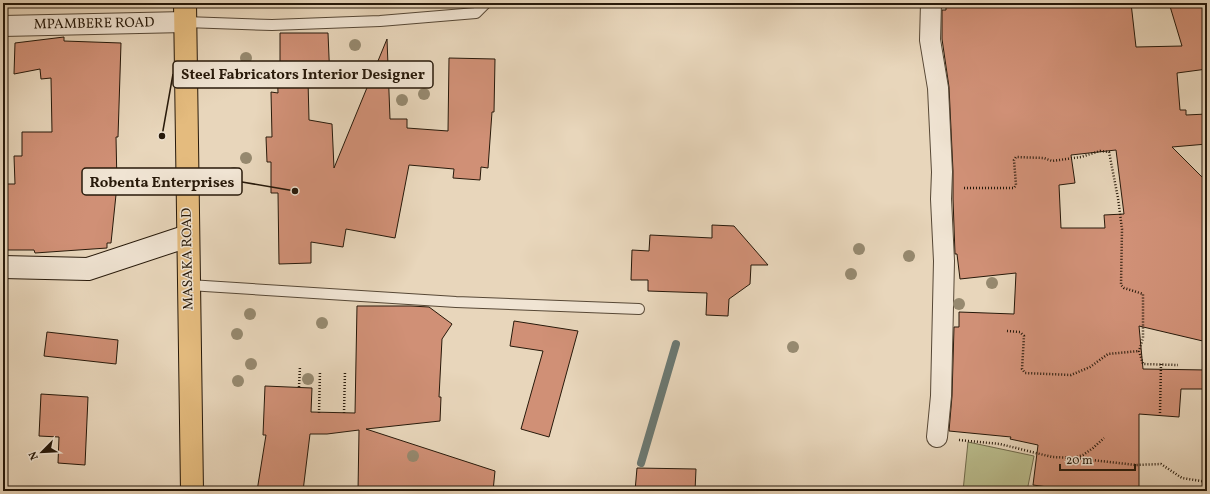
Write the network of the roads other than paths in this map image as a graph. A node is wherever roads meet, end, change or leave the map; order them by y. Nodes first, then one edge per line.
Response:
1 (486, 3) edge
2 (931, 3) edge
3 (185, 12) edge
4 (3, 26) edge
5 (188, 236) junction
6 (3, 267) edge
7 (189, 285) junction
8 (639, 309) dead end
9 (937, 437) road end
10 (192, 491) edge

1 - 3 lane
2 - 9 street
3 - 4 street, MPAMBERE ROAD
3 - 5 main road, MASAKA ROAD
5 - 6 street
5 - 7 main road, MASAKA ROAD
7 - 8 lane
7 - 10 main road, MASAKA ROAD

